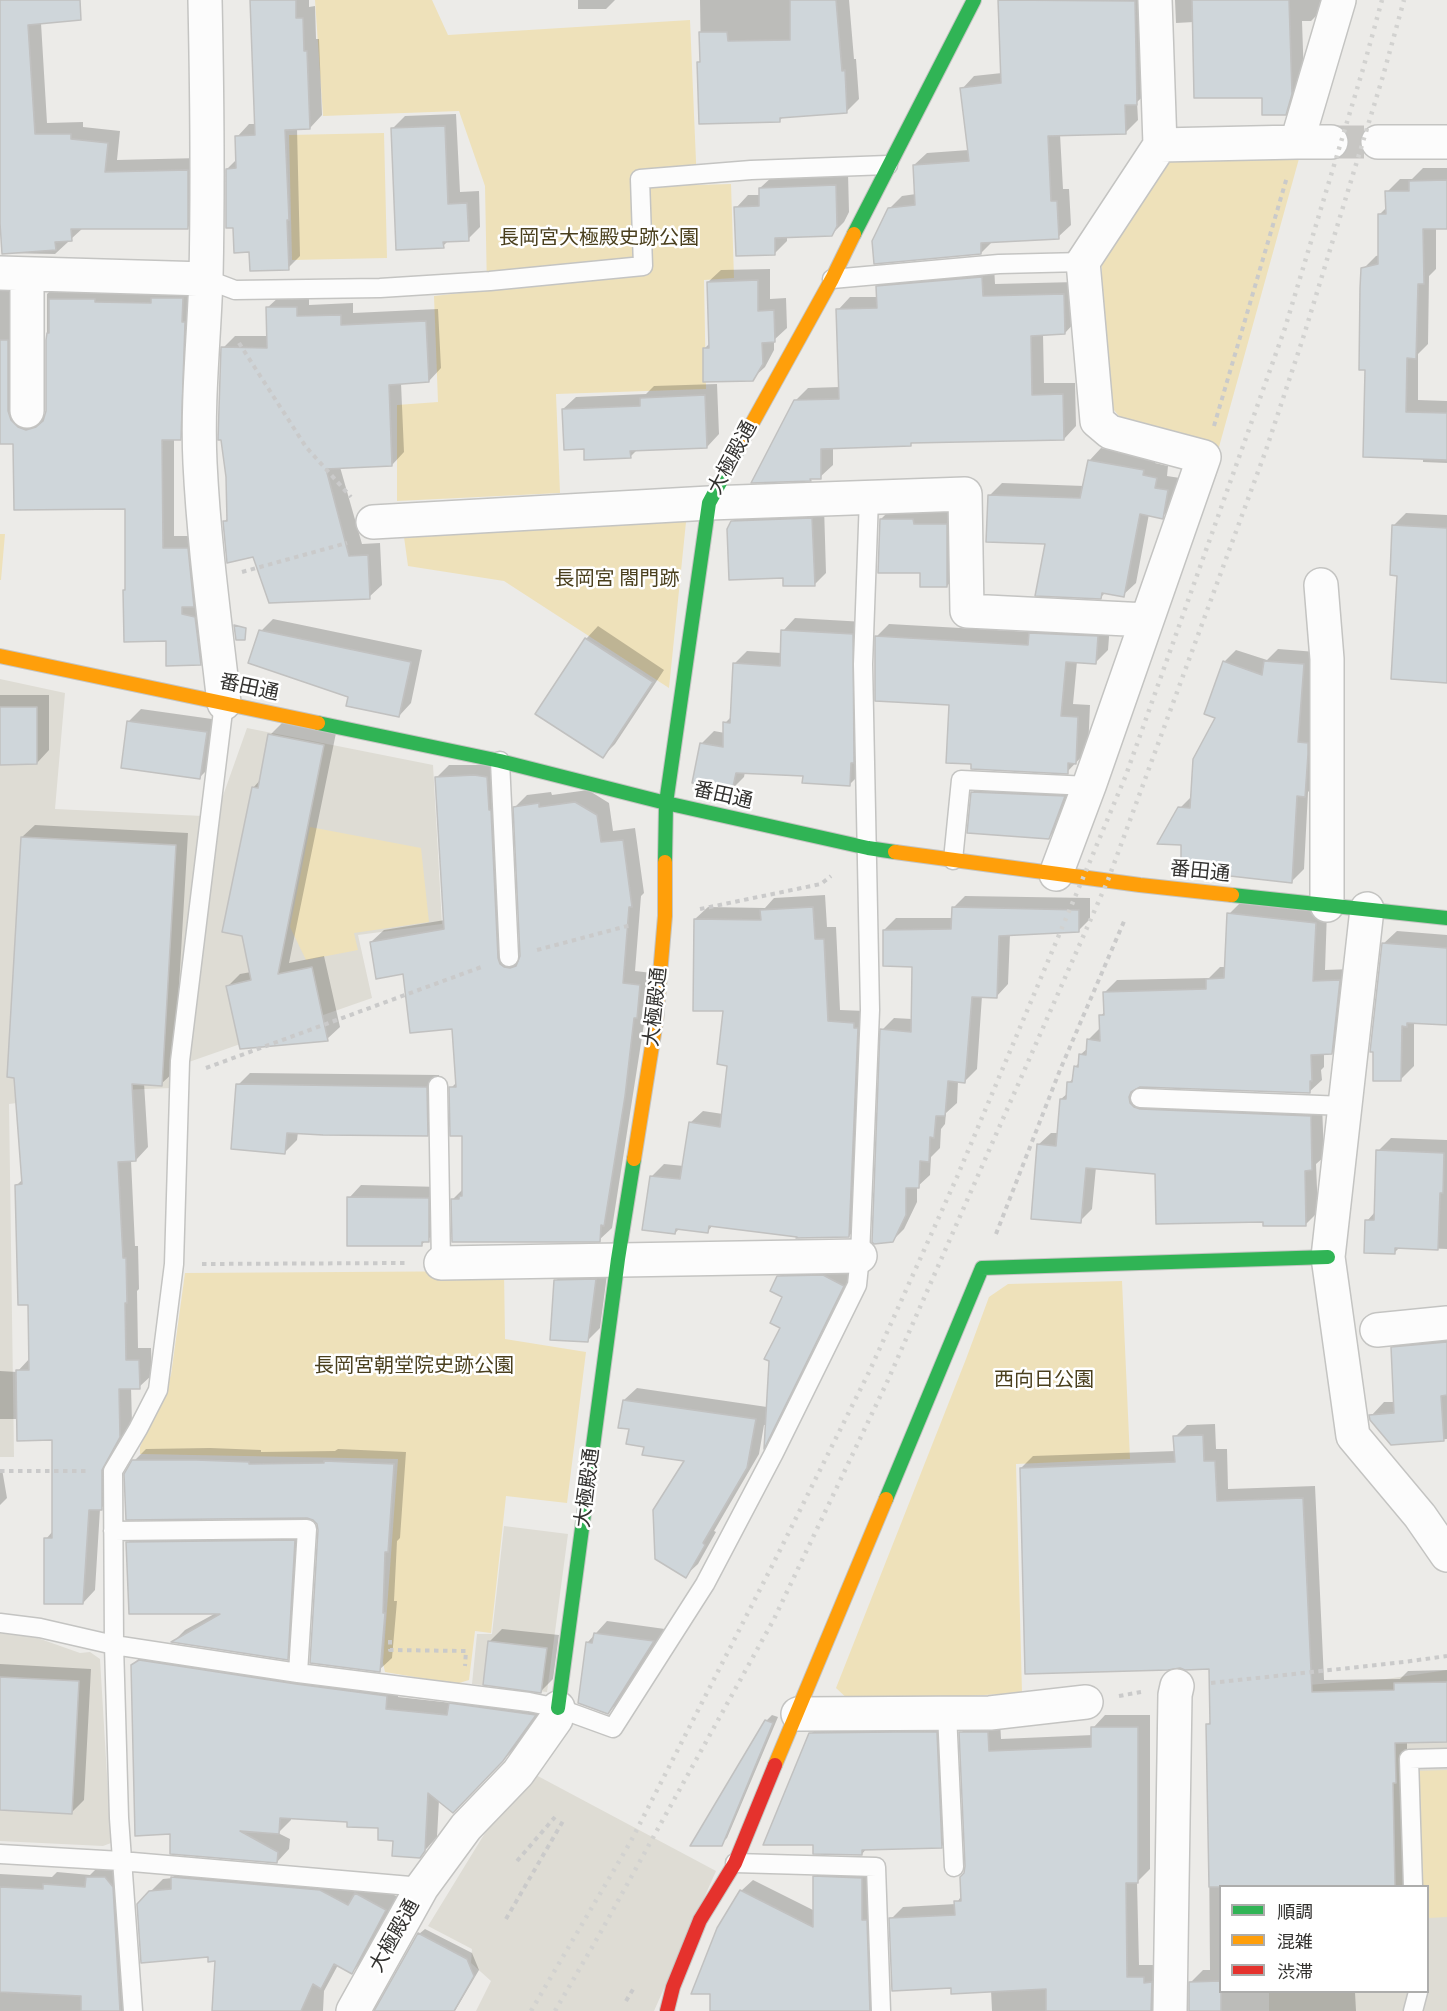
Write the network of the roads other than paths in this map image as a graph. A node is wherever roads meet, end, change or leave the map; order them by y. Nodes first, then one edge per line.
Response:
1 (205, 0) edge
2 (974, 0) edge
3 (1155, 0) edge
4 (1340, 0) edge
5 (1297, 142) junction
6 (1331, 142) tunnel mouth
7 (1378, 142) tunnel mouth
8 (1447, 142) edge
9 (1160, 145) junction
10 (888, 165) junction
11 (1083, 262) junction
12 (13, 274) edge
13 (832, 279) junction
14 (205, 291) junction
15 (27, 411) dead end
16 (869, 498) junction
17 (709, 503) junction
18 (373, 522) road end
19 (1322, 585) dead end
20 (1147, 620) junction
21 (0, 656) edge
22 (224, 703) junction
23 (500, 761) junction
24 (1089, 786) junction
25 (666, 803) junction
26 (868, 848) junction
27 (953, 860) junction
28 (1056, 874) junction
29 (1327, 905) junction
30 (1367, 909) junction
31 (1447, 918) edge
32 (509, 957) dead end
33 (438, 1086) dead end
34 (1140, 1098) dead end
35 (1345, 1106) junction
36 (860, 1256) junction
37 (1328, 1257) junction
38 (618, 1259) junction
39 (441, 1263) joint
40 (1447, 1323) edge
41 (1377, 1329) dead end
42 (113, 1532) junction
43 (1447, 1555) edge
44 (0, 1623) edge
45 (114, 1646) junction
46 (298, 1672) junction
47 (1177, 1686) dead end
48 (1086, 1702) dead end
49 (558, 1708) junction
50 (947, 1713) junction
51 (798, 1714) junction
52 (1447, 1758) edge
53 (0, 1854) edge
54 (121, 1861) junction
55 (735, 1863) junction
56 (954, 1867) dead end
57 (1413, 1885) edge
58 (423, 1887) junction
59 (1418, 1993) edge
60 (133, 2011) edge
61 (353, 2011) edge
62 (667, 2011) edge
63 (881, 2011) edge
64 (1170, 2011) edge
65 (1413, 2011) edge

1 - 14 street
2 - 10 street, 大極殿通
3 - 9 street
4 - 5 street
5 - 6 street
5 - 9 street
7 - 8 street
9 - 11 street
10 - 13 street, 大極殿通
10 - 14 lane
11 - 13 lane
11 - 20 street
12 - 14 street
12 - 15 street
13 - 17 street, 大極殿通
14 - 22 street
16 - 17 street
16 - 20 street
16 - 26 lane
17 - 18 street
17 - 25 street, 大極殿通
19 - 29 street
20 - 24 street
21 - 22 street, 番田通
22 - 23 street, 番田通
22 - 42 lane
23 - 25 street, 番田通
23 - 32 lane
24 - 27 lane
24 - 28 street
25 - 26 street, 番田通
25 - 38 street, 大極殿通
26 - 27 street, 番田通
26 - 36 lane
27 - 28 street, 番田通
28 - 29 street, 番田通
29 - 30 street, 番田通
30 - 31 street, 番田通
30 - 35 street
33 - 39 lane
34 - 35 lane
35 - 37 street
36 - 38 street
36 - 49 lane
37 - 43 street
37 - 51 street
38 - 39 street
38 - 49 street, 大極殿通
40 - 41 street
42 - 45 lane
42 - 46 lane
44 - 45 lane
45 - 46 lane
45 - 54 lane
46 - 49 lane
47 - 64 street
48 - 50 street
49 - 58 street, 大極殿通
50 - 51 street
50 - 56 lane
51 - 55 street
52 - 57 lane
53 - 54 lane
54 - 58 lane
54 - 60 lane
55 - 62 street
55 - 63 lane
58 - 61 street, 大極殿通
59 - 65 lane

